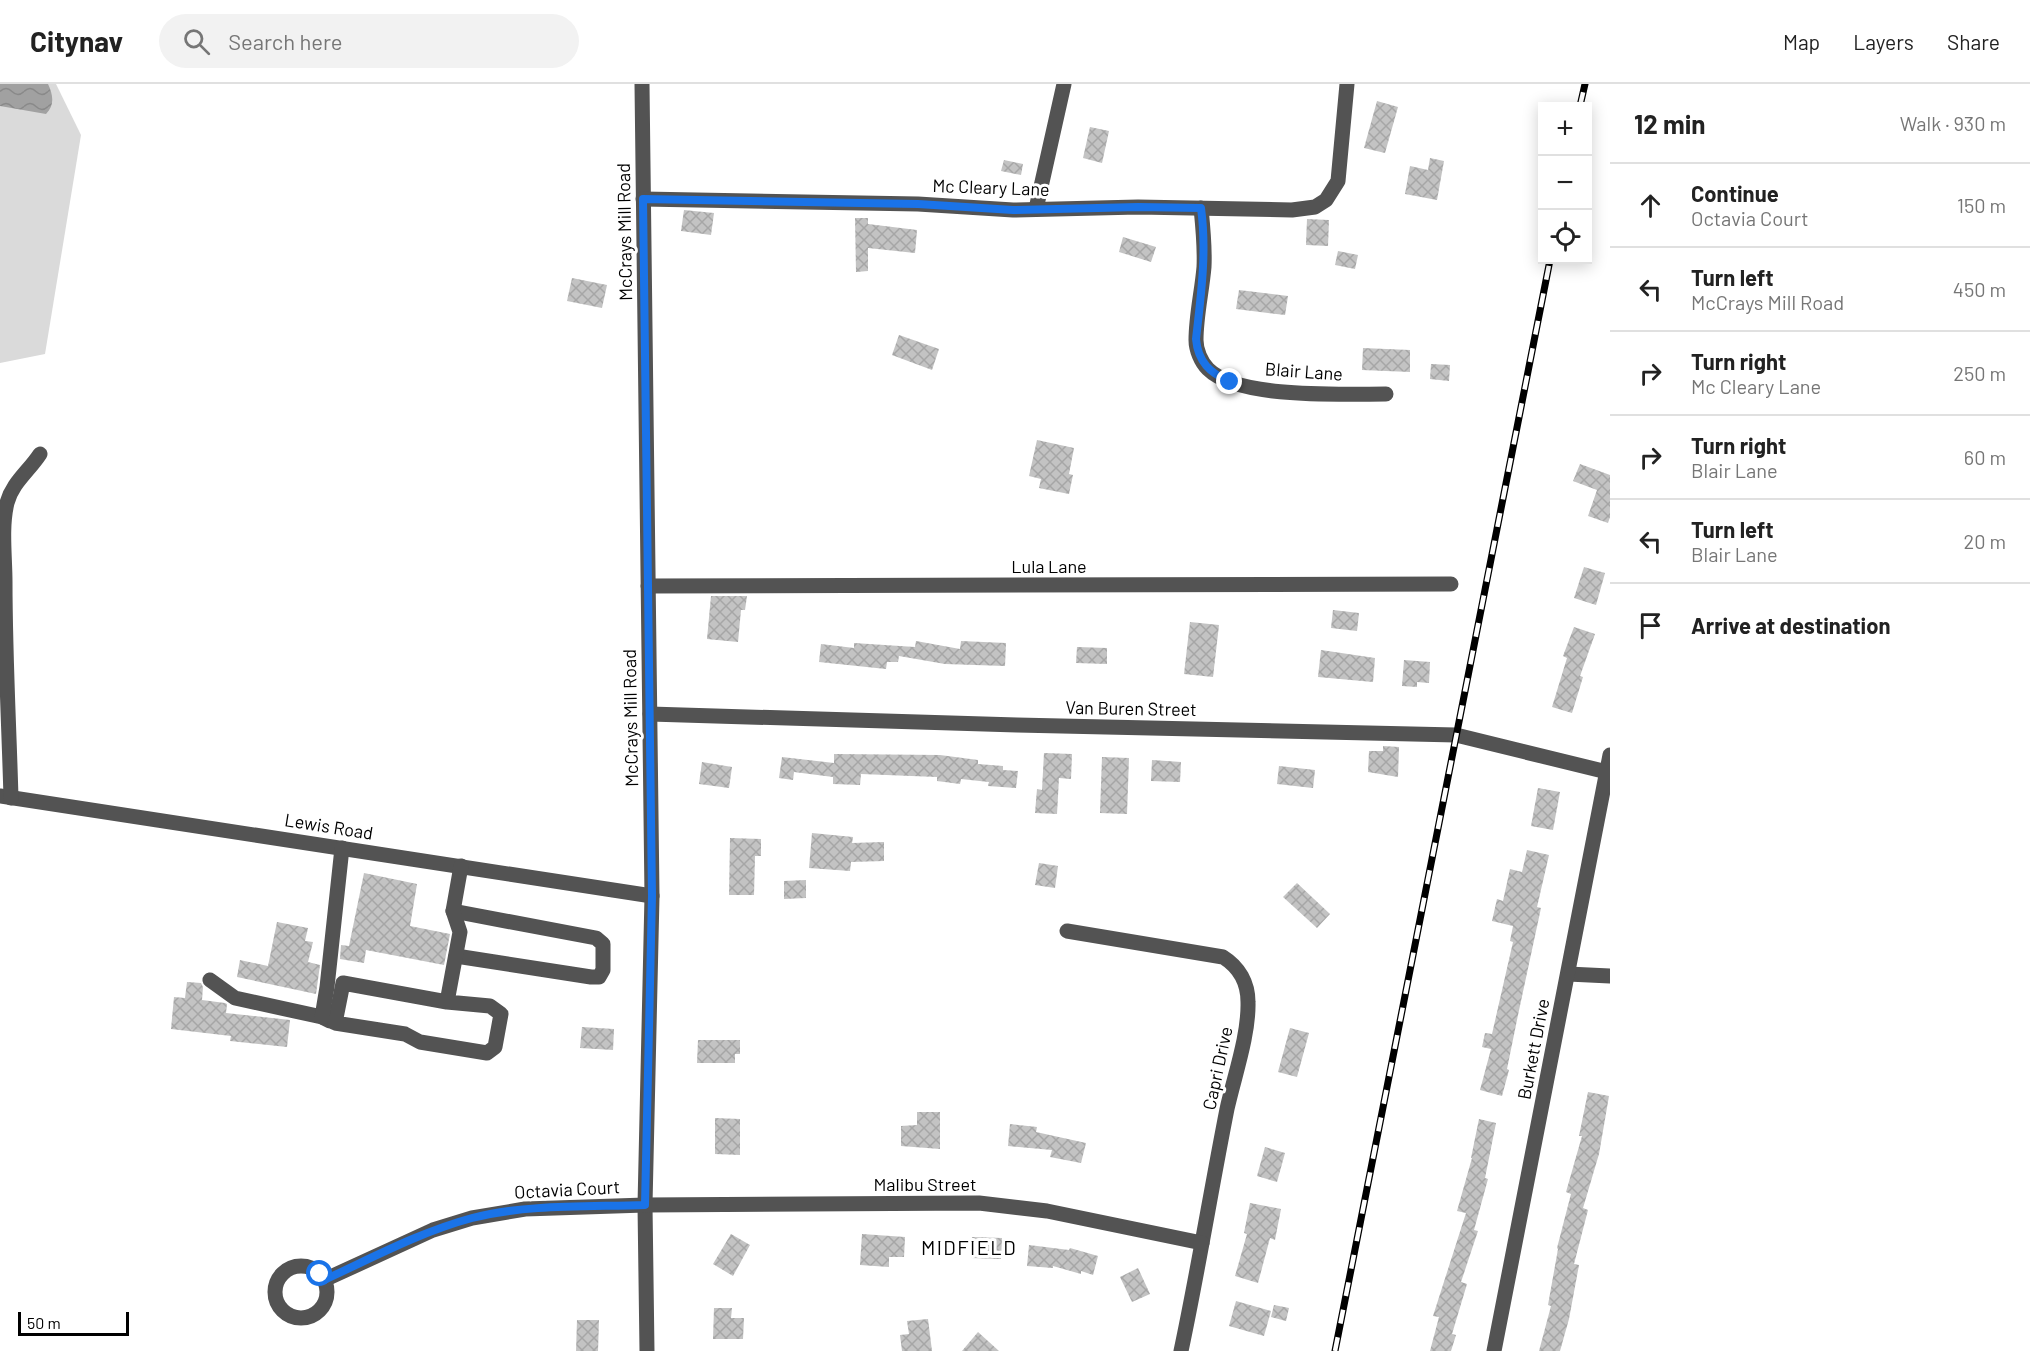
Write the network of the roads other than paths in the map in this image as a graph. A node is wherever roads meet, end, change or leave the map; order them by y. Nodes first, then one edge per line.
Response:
1 (642, 84) edge
2 (1064, 84) edge
3 (1347, 84) edge
4 (643, 199) junction
5 (1201, 208) junction
6 (1036, 209) junction
7 (1386, 394) dead end
8 (40, 454) dead end
9 (1451, 584) dead end
10 (648, 586) junction
11 (650, 714) junction
12 (1610, 755) edge
13 (1607, 772) junction
14 (5, 797) edge
15 (342, 848) junction
16 (461, 866) junction
17 (652, 896) junction
18 (453, 911) junction
19 (1067, 931) dead end
20 (456, 956) junction
21 (1568, 974) junction
22 (1610, 976) edge
23 (210, 980) dead end
24 (447, 1002) junction
25 (328, 1020) junction
26 (645, 1205) junction
27 (1202, 1243) junction
28 (324, 1280) dead end
29 (647, 1351) edge
30 (1181, 1351) edge
31 (1494, 1351) edge

1 - 4 street, McCrays Mill Road
2 - 6 street
3 - 5 street, Mc Cleary Lane
4 - 6 street, Mc Cleary Lane
4 - 10 street, McCrays Mill Road
5 - 6 street, Mc Cleary Lane
5 - 7 street, Blair Lane
8 - 14 street
9 - 10 street, Lula Lane
10 - 11 street, McCrays Mill Road
11 - 13 street, Van Buren Street
11 - 17 street, McCrays Mill Road
12 - 13 street, Burkett Drive
13 - 21 street, Burkett Drive
14 - 15 street, Lewis Road
15 - 16 street, Lewis Road
15 - 25 street
16 - 17 street, Lewis Road
16 - 18 street
17 - 26 street, McCrays Mill Road
18 - 20 street
18 - 20 street
19 - 27 street, Capri Drive
20 - 24 street
21 - 22 street
21 - 31 street, Burkett Drive
23 - 25 street
24 - 25 street
24 - 25 street
26 - 27 street, Malibu Street
26 - 28 street, Octavia Court
26 - 29 street, McCrays Mill Road
27 - 30 street, Capri Drive

